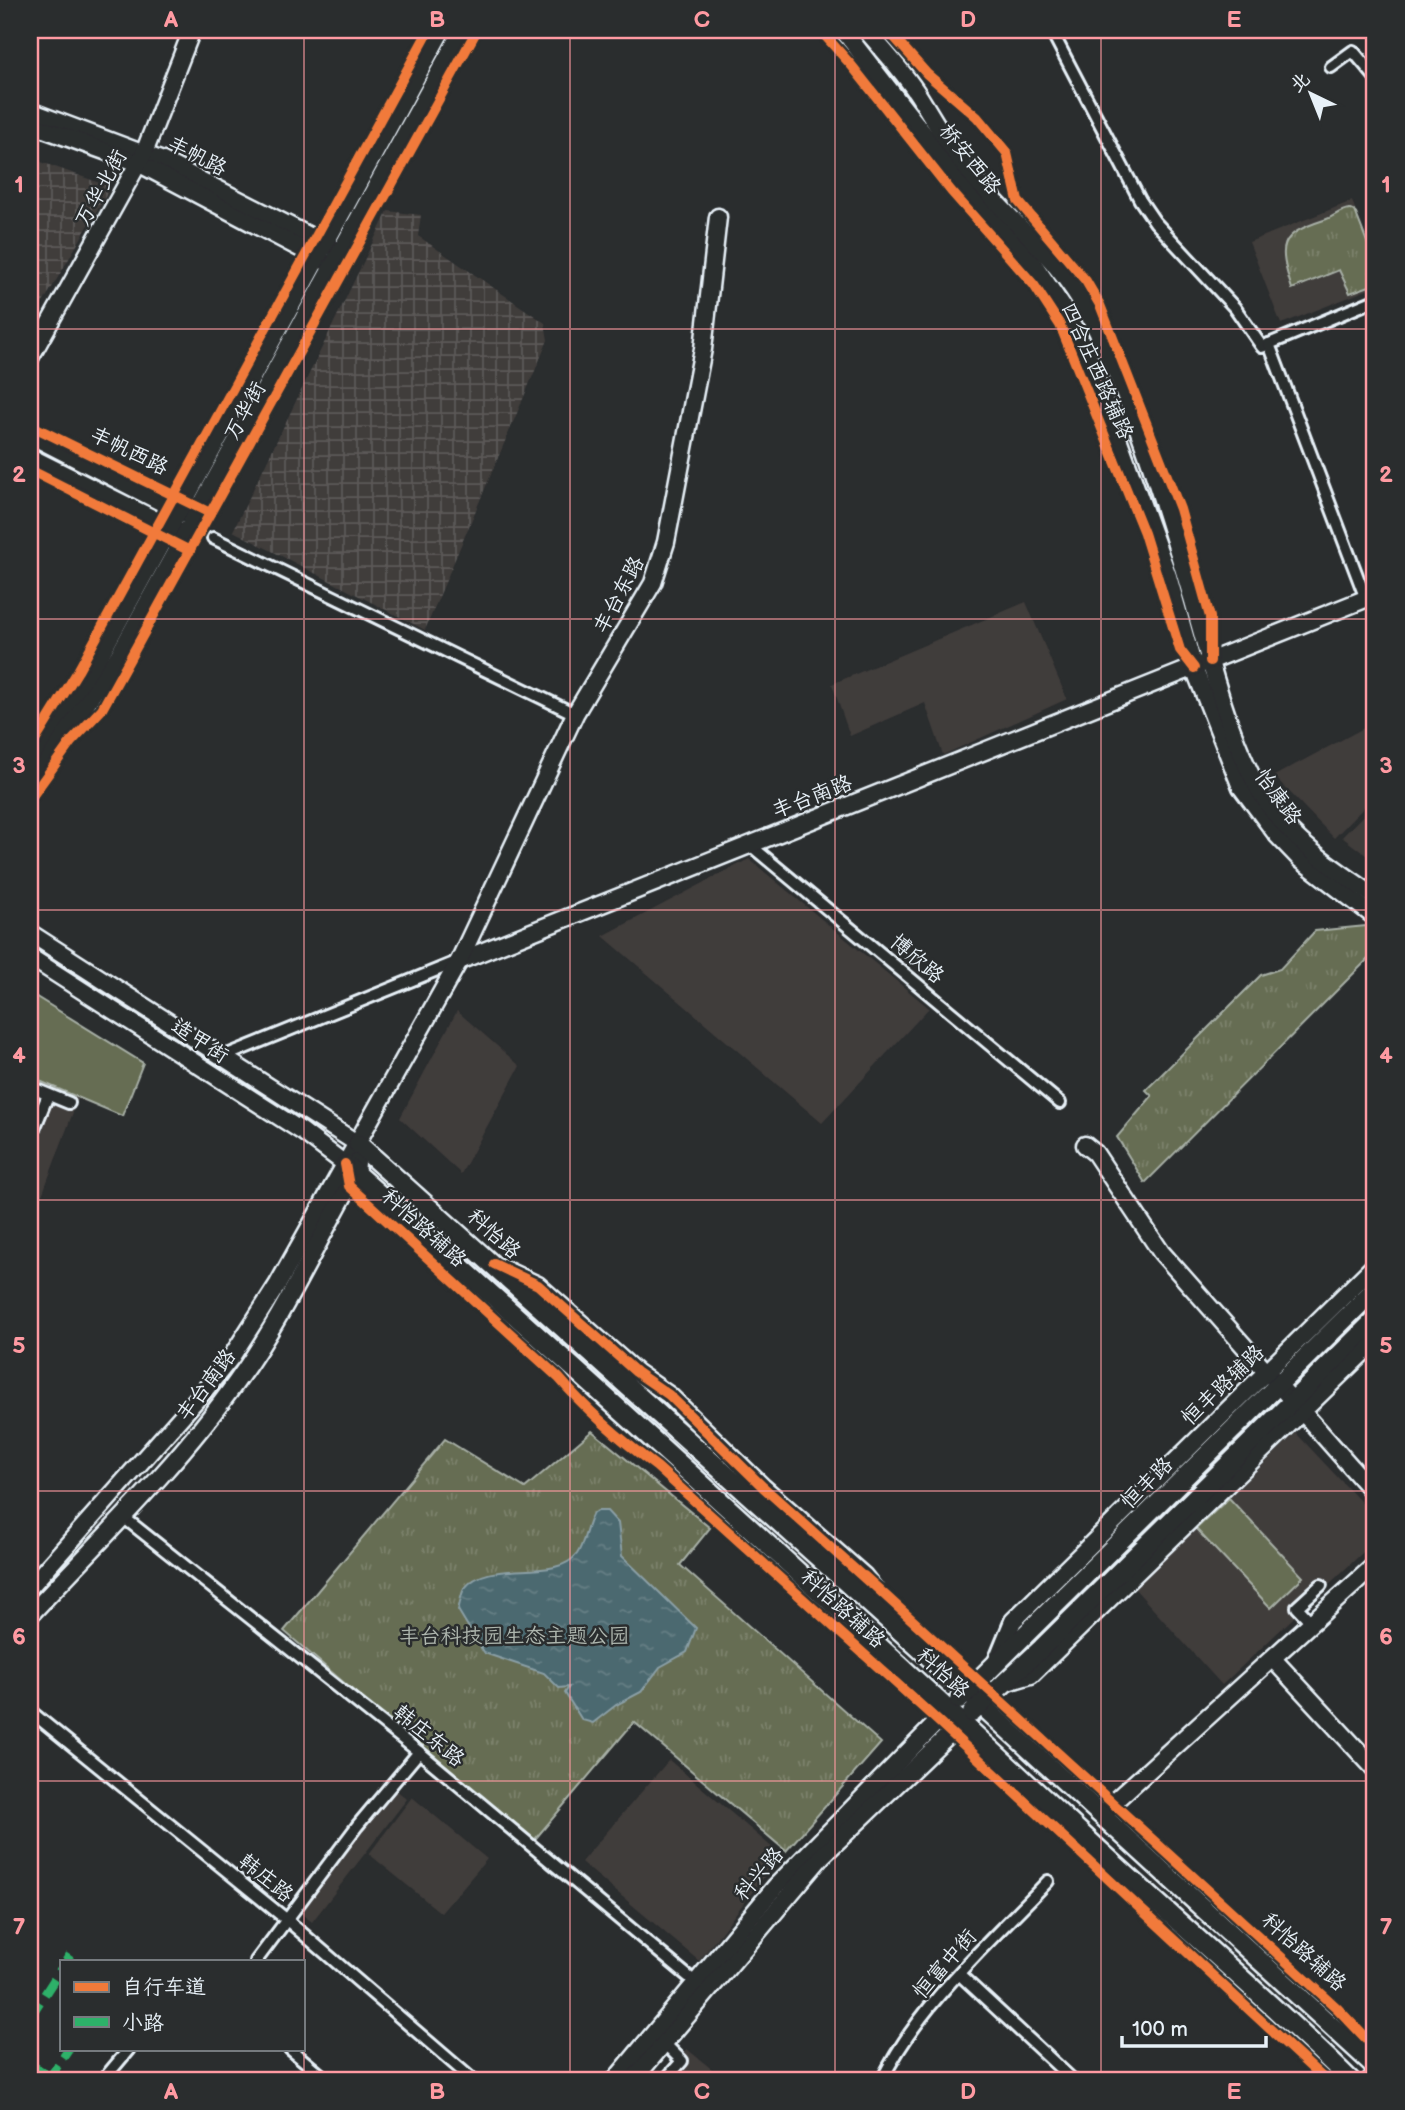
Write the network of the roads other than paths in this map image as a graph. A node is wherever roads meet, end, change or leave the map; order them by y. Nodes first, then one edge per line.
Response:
1 (192, 30) edge
2 (442, 30) edge
3 (460, 30) edge
4 (843, 30) edge
5 (866, 30) edge
6 (1051, 30) edge
7 (1331, 67) dead end
8 (1375, 77) edge
9 (30, 111) edge
10 (30, 124) edge
11 (141, 158) junction
12 (718, 216) dead end
13 (330, 255) junction
14 (1375, 300) edge
15 (1266, 345) junction
16 (30, 358) edge
17 (30, 435) edge
18 (30, 457) edge
19 (178, 511) junction
20 (194, 519) junction
21 (170, 527) junction
22 (186, 535) junction
23 (213, 538) dead end
24 (1371, 597) edge
25 (1210, 662) junction
26 (1194, 668) junction
27 (575, 715) junction
28 (30, 764) edge
29 (30, 788) edge
30 (749, 844) junction
31 (1375, 897) edge
32 (1375, 917) edge
33 (30, 933) edge
34 (30, 957) edge
35 (459, 961) junction
36 (225, 1056) junction
37 (30, 1087) edge
38 (48, 1095) junction
39 (69, 1103) dead end
40 (1060, 1103) dead end
41 (30, 1139) edge
42 (358, 1143) junction
43 (1085, 1145) dead end
44 (350, 1169) junction
45 (1375, 1265) edge
46 (1375, 1289) edge
47 (1375, 1320) edge
48 (1375, 1341) edge
49 (1273, 1378) junction
50 (1298, 1408) junction
51 (1375, 1494) edge
52 (122, 1516) junction
53 (1375, 1565) edge
54 (1321, 1585) dead end
55 (30, 1587) edge
56 (30, 1615) edge
57 (1312, 1623) junction
58 (1273, 1659) junction
59 (967, 1692) junction
60 (980, 1705) junction
61 (30, 1711) edge
62 (956, 1716) junction
63 (419, 1752) junction
64 (1375, 1769) edge
65 (1103, 1817) junction
66 (1048, 1881) dead end
67 (286, 1920) junction
68 (257, 1960) edge
69 (959, 1975) junction
70 (701, 1987) junction
71 (664, 2043) junction
72 (128, 2050) edge
73 (291, 2050) edge
74 (1375, 2067) edge
75 (30, 2075) edge
76 (1375, 2076) edge
77 (37, 2080) edge
78 (103, 2080) edge
79 (327, 2080) edge
80 (473, 2080) edge
81 (615, 2080) edge
82 (633, 2080) edge
83 (665, 2080) edge
84 (882, 2080) edge
85 (1073, 2080) edge
86 (1350, 2080) edge
87 (1370, 2080) edge

1 - 11 main road, 万华北街
2 - 13 main road, 万华街
3 - 13 main road, 万华街
4 - 26 main road, 桥安西路
5 - 25 main road, 桥安西路
6 - 15 street
7 - 8 street
9 - 11 main road, 丰帆路
10 - 11 main road, 丰帆路
11 - 13 main road, 丰帆路
11 - 16 main road, 万华北街
12 - 27 main road, 丰台东路
13 - 19 main road, 万华街
13 - 20 main road, 万华街
14 - 15 street
15 - 24 street
17 - 19 main road, 丰帆西路
18 - 21 main road
19 - 20 main road, 丰帆西路
19 - 21 main road, 万华街
20 - 22 main road, 万华街
21 - 22 main road
21 - 28 main road, 万华街
22 - 29 main road, 万华街
23 - 27 street
24 - 25 main road, 丰台南路
25 - 26 main road, 丰台南路
25 - 31 main road, 怡康路
26 - 30 main road, 丰台南路
26 - 32 main road, 怡康路
27 - 35 main road, 丰台东路
30 - 35 main road, 丰台南路
30 - 40 street, 博欣路
33 - 36 main road, 造甲街
34 - 44 main road, 造甲街
35 - 36 street, 造甲街
35 - 42 main road, 丰台南路
36 - 42 main road, 造甲街
37 - 38 street
38 - 39 street
38 - 41 street
42 - 44 main road, 丰台南路
42 - 59 main road, 科怡路
43 - 49 main road
44 - 52 main road, 丰台南路
44 - 55 main road, 丰台南路
44 - 62 main road, 科怡路
45 - 49 main road, 恒丰路辅路
46 - 49 main road, 恒丰路
47 - 50 main road, 恒丰路
48 - 50 main road
49 - 50 main road
49 - 59 main road, 恒丰路
50 - 51 main road
50 - 60 main road, 恒丰路
52 - 56 main road, 丰台南路
52 - 63 street, 韩庄东路
53 - 57 main road
54 - 57 street
57 - 58 main road
58 - 64 main road
58 - 65 main road
59 - 60 main road, 科怡路
59 - 62 main road, 恒丰路
60 - 62 main road, 恒丰路
60 - 65 main road, 科怡路
61 - 67 street, 韩庄路
62 - 70 main road, 科兴路
62 - 86 main road, 科怡路
63 - 67 street
63 - 70 street, 韩庄东路
65 - 74 main road, 科怡路
66 - 69 street, 恒富中街
67 - 68 street
67 - 80 street, 韩庄路
69 - 84 street, 恒富中街
69 - 85 street
70 - 71 main road, 科兴路
70 - 81 main road, 科兴路
71 - 82 main road, 科兴路
71 - 83 street
72 - 78 street
73 - 79 street
75 - 77 street
76 - 87 main road

